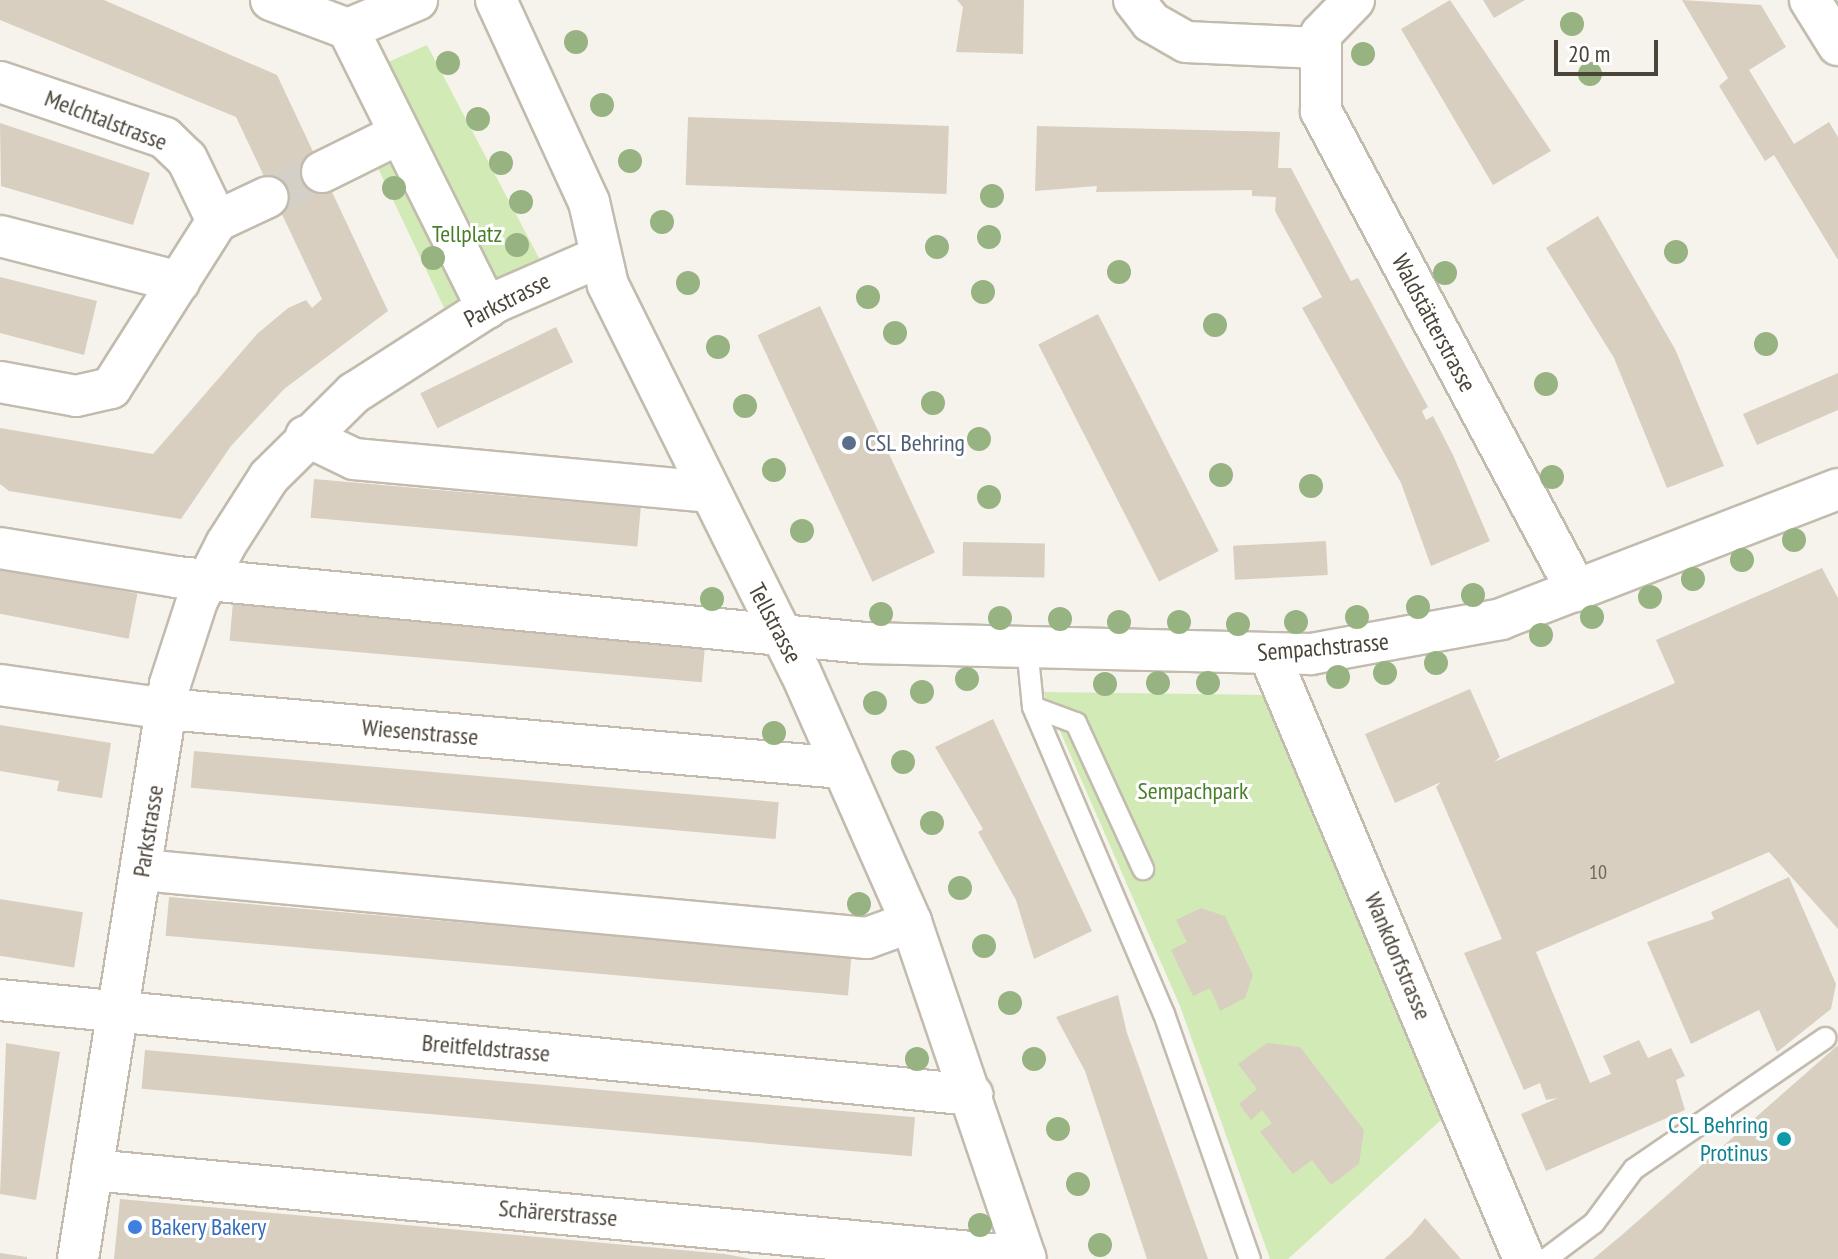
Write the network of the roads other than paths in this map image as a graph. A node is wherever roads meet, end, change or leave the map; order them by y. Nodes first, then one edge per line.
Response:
1 (271, 0) edge
2 (417, 0) edge
3 (496, 0) edge
4 (1134, 0) edge
5 (1354, 0) edge
6 (1810, 0) edge
7 (348, 29) junction
8 (1838, 45) edge
9 (1318, 48) junction
10 (0, 82) edge
11 (399, 134) junction
12 (322, 172) tunnel mouth
13 (268, 197) tunnel mouth
14 (217, 221) junction
15 (0, 236) edge
16 (597, 258) junction
17 (179, 282) junction
18 (487, 308) junction
19 (0, 382) edge
20 (306, 436) junction
21 (1838, 489) edge
22 (708, 492) junction
23 (0, 548) edge
24 (208, 578) junction
25 (1577, 591) junction
26 (781, 633) junction
27 (1027, 646) junction
28 (1269, 654) junction
29 (0, 685) edge
30 (1033, 707) junction
31 (166, 709) junction
32 (842, 768) junction
33 (1143, 869) dead end
34 (142, 870) junction
35 (911, 922) junction
36 (0, 1000) edge
37 (117, 1015) junction
38 (1825, 1038) dead end
39 (972, 1095) junction
40 (92, 1170) junction
41 (1026, 1258) edge
42 (78, 1259) edge
43 (1250, 1259) edge
44 (1524, 1259) edge
45 (1546, 1259) edge

1 - 7 street
2 - 7 street
3 - 16 street, Tellstrasse
4 - 9 street
5 - 9 street
6 - 8 street
7 - 11 street
9 - 25 street, Waldstätterstrasse
10 - 14 street, Melchtalstrasse
11 - 12 street
11 - 18 street
13 - 14 street
14 - 17 street
15 - 17 street
16 - 18 street, Parkstrasse
16 - 22 street, Tellstrasse
17 - 19 street
18 - 20 street, Parkstrasse
20 - 22 street
20 - 24 street, Parkstrasse
21 - 25 street, Sempachstrasse
22 - 26 street, Tellstrasse
23 - 24 street
24 - 26 street
24 - 31 street, Parkstrasse
25 - 28 street, Sempachstrasse
26 - 27 street, Sempachstrasse
26 - 32 street, Tellstrasse
27 - 28 street, Sempachstrasse
27 - 30 lane
28 - 44 street, Wankdorfstrasse
29 - 31 street, Wiesenstrasse
30 - 33 lane
30 - 43 lane
31 - 32 street, Wiesenstrasse
31 - 34 street, Parkstrasse
32 - 35 street, Tellstrasse
34 - 35 street
34 - 37 street, Parkstrasse
35 - 39 street, Tellstrasse
36 - 37 street, Breitfeldstrasse
37 - 39 street, Breitfeldstrasse
37 - 40 street, Parkstrasse
38 - 45 lane
39 - 41 street, Tellstrasse
40 - 41 street, Schärerstrasse
40 - 42 street, Parkstrasse

